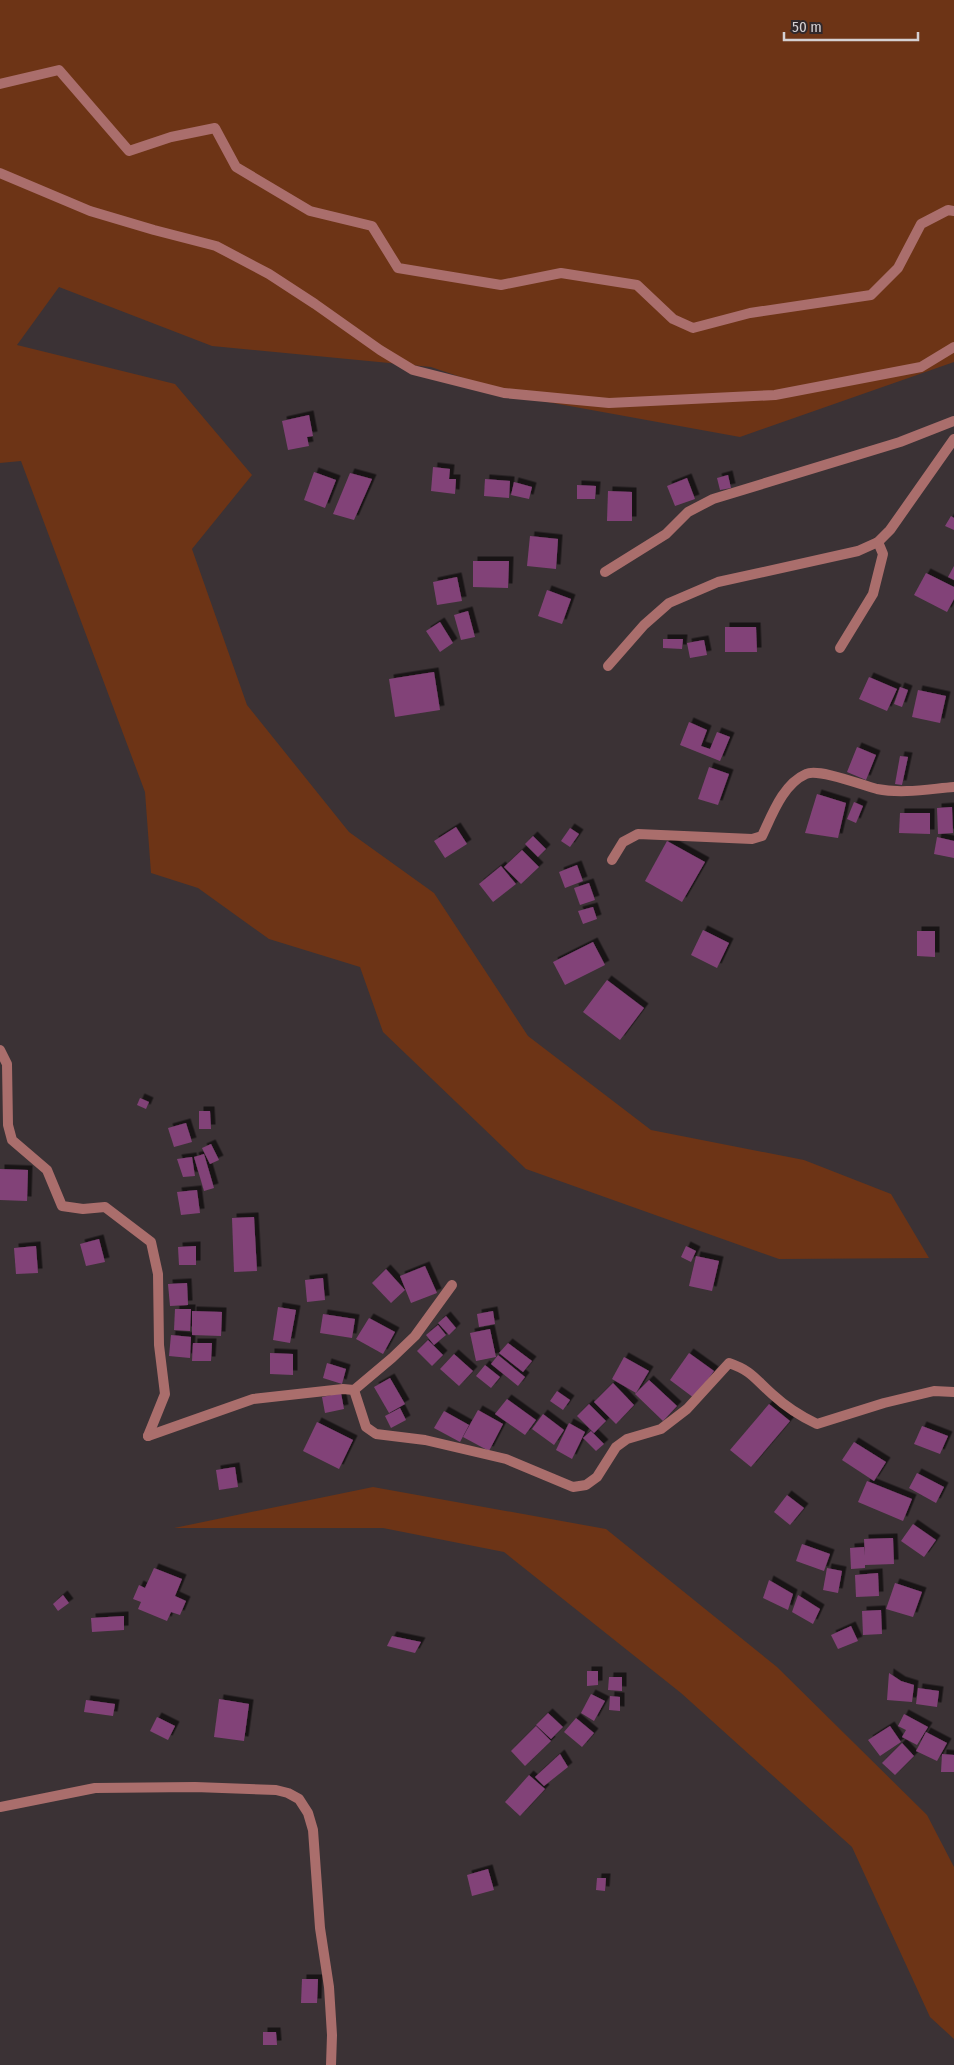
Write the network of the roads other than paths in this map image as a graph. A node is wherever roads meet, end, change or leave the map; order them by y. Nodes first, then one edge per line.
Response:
1 (0, 84) edge
2 (0, 173) edge
3 (954, 211) edge
4 (954, 347) edge
5 (954, 421) edge
6 (954, 439) edge
7 (878, 542) junction
8 (605, 572) dead end
9 (840, 648) dead end
10 (608, 666) dead end
11 (954, 787) edge
12 (612, 860) dead end
13 (0, 1050) edge
14 (452, 1285) dead end
15 (354, 1390) junction
16 (954, 1392) edge
17 (0, 1807) edge
18 (331, 2065) edge

1 - 3 street
2 - 4 street
5 - 8 street
6 - 7 street
7 - 9 street
7 - 10 street
11 - 12 street
13 - 15 street
14 - 15 street
15 - 16 street
17 - 18 street

